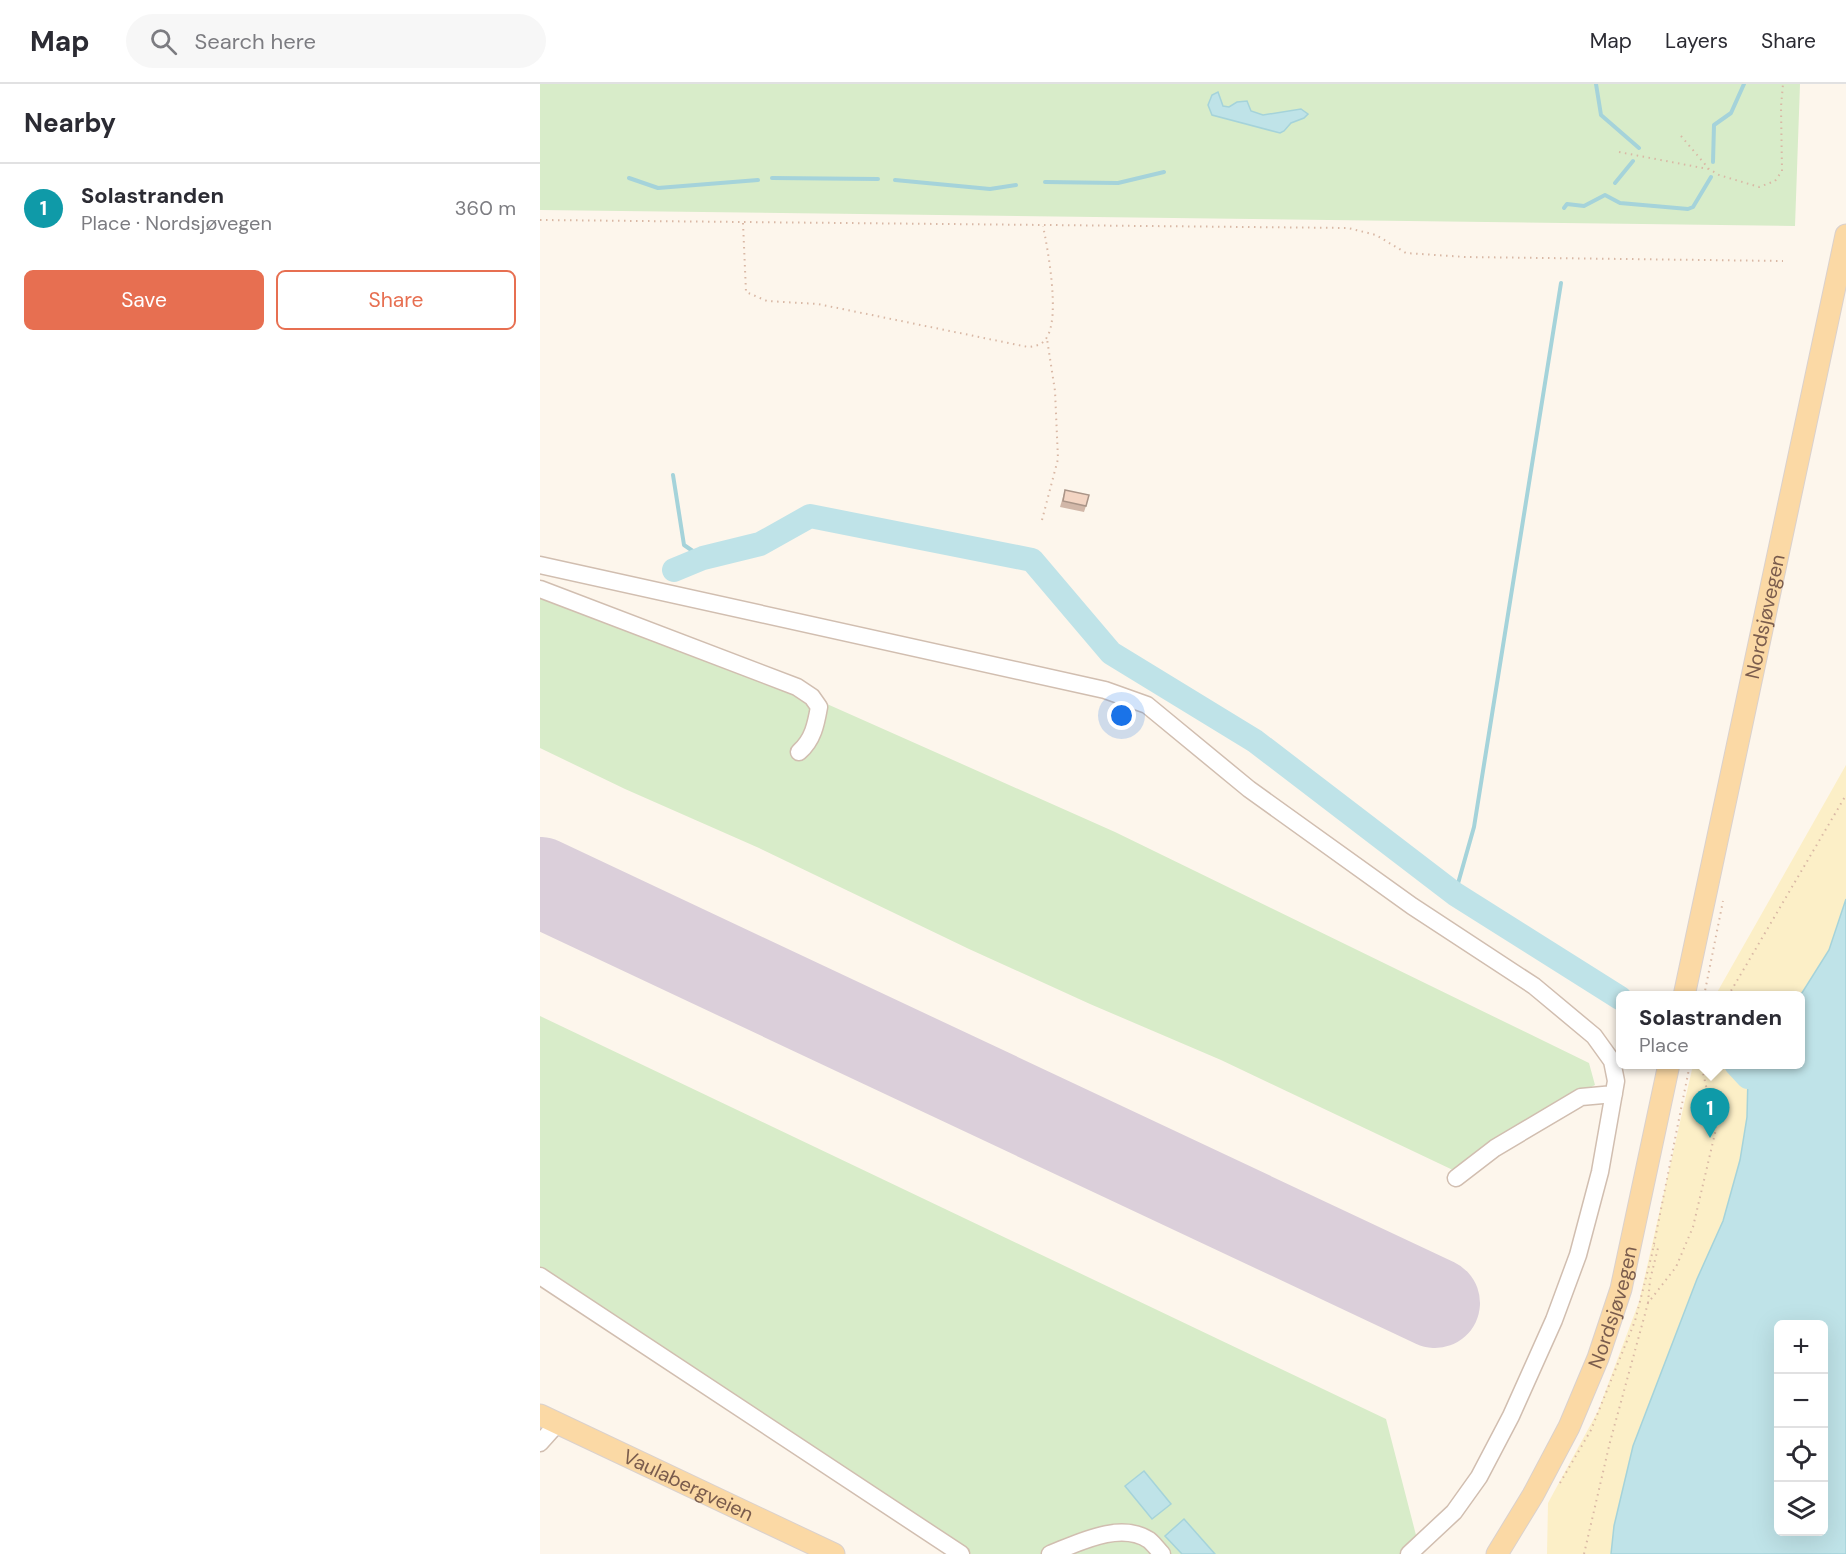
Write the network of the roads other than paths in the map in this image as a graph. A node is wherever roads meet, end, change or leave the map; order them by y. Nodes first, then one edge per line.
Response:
1 (1846, 235) edge
2 (540, 565) edge
3 (540, 589) edge
4 (799, 752) dead end
5 (1685, 991) edge
6 (1668, 1069) edge
7 (1614, 1094) junction
8 (1456, 1178) dead end
9 (540, 1276) edge
10 (549, 1419) edge
11 (540, 1443) edge
12 (1510, 1531) junction
13 (834, 1554) edge
14 (961, 1554) edge
15 (1050, 1554) edge
16 (1162, 1554) edge
17 (1409, 1554) edge
18 (1485, 1554) edge
19 (1497, 1554) edge

1 - 5 main road, Nordsjøvegen
2 - 7 lane
3 - 4 lane
6 - 12 main road, Nordsjøvegen
7 - 8 lane
7 - 17 lane
9 - 14 lane
10 - 11 lane
10 - 13 main road, Vaulabergveien
12 - 18 main road, Nordsjøvegen
12 - 19 main road, Nordsjøvegen
15 - 16 lane

